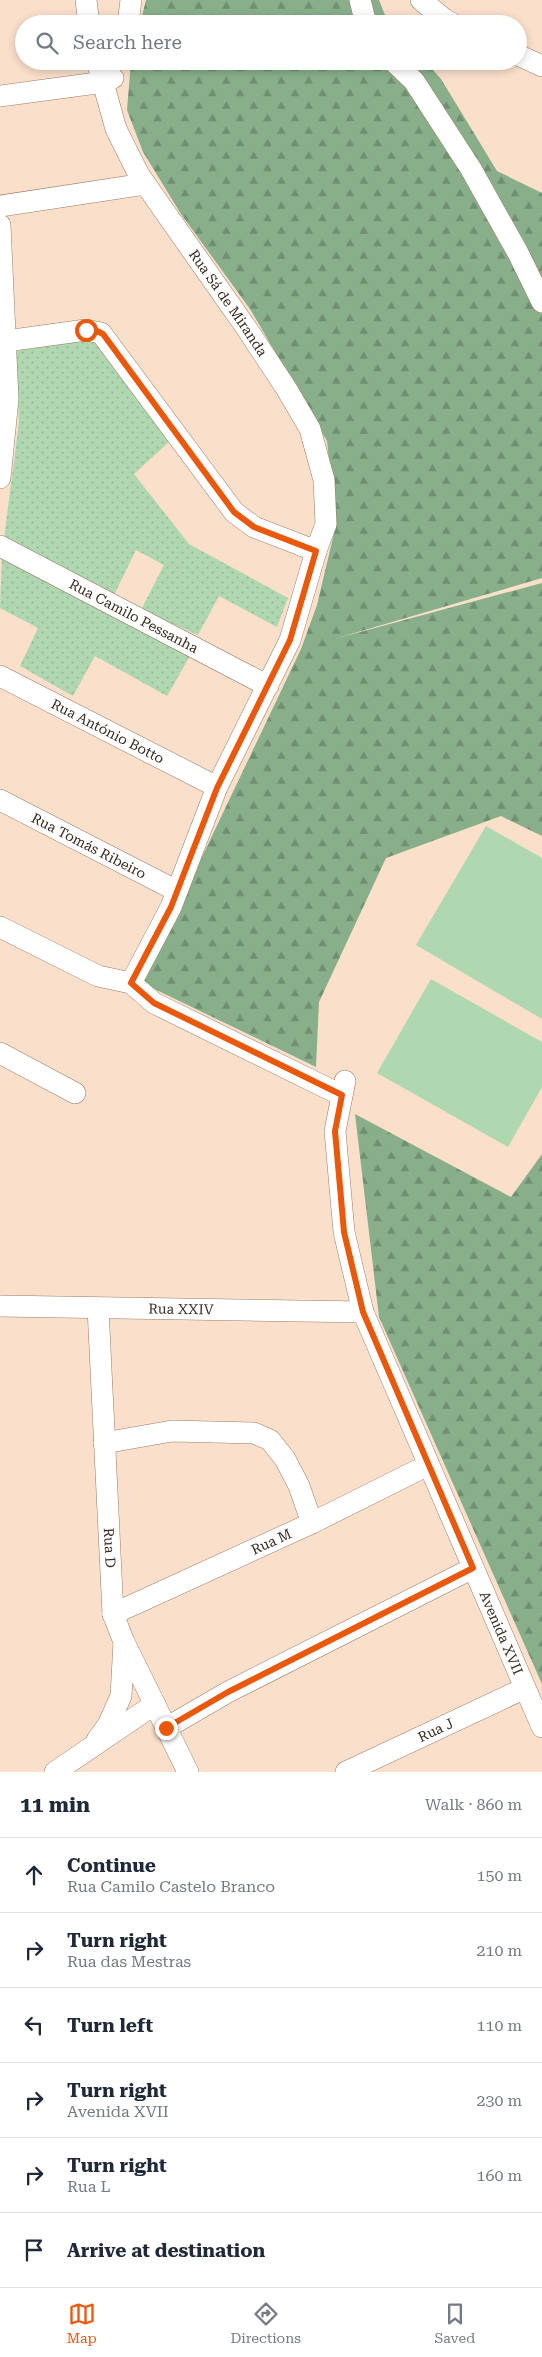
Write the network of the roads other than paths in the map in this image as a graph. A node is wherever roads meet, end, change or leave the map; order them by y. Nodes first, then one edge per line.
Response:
1 (360, 0) edge
2 (421, 0) edge
3 (364, 15) edge
4 (439, 15) edge
5 (527, 59) edge
6 (542, 66) edge
7 (402, 70) edge
8 (111, 74) edge
9 (0, 96) edge
10 (145, 184) junction
11 (0, 206) edge
12 (0, 225) edge
13 (542, 302) edge
14 (6, 341) junction
15 (1, 457) edge
16 (0, 478) edge
17 (0, 546) edge
18 (316, 551) junction
19 (0, 676) edge
20 (268, 686) junction
21 (217, 788) junction
22 (0, 800) edge
23 (177, 891) junction
24 (0, 927) edge
25 (131, 983) junction
26 (0, 1053) edge
27 (76, 1092) dead end
28 (0, 1306) edge
29 (98, 1308) junction
30 (363, 1312) junction
31 (104, 1443) junction
32 (428, 1465) junction
33 (312, 1523) junction
34 (473, 1568) junction
35 (113, 1614) junction
36 (124, 1642) junction
37 (525, 1688) junction
38 (155, 1704) junction
39 (542, 1727) edge
40 (166, 1728) junction
41 (92, 1746) junction
42 (55, 1772) edge
43 (188, 1772) edge
44 (346, 1772) edge

1 - 3 street
2 - 4 street
5 - 6 street
7 - 13 street
8 - 9 street
8 - 10 street, Rua Sá de Miranda
10 - 11 street
10 - 18 street, Rua Sá de Miranda
12 - 14 street
14 - 15 street
14 - 18 street
15 - 16 street
17 - 20 street, Rua Camilo Pessanha
18 - 20 street, Rua Sá de Miranda
19 - 21 street, Rua António Botto
20 - 21 street, Rua Sá de Miranda
21 - 23 street, Rua Sá de Miranda
22 - 23 street, Rua Tomás Ribeiro
23 - 25 street, Rua Sá de Miranda
24 - 25 street
25 - 30 street, Avenida XVII
26 - 27 street
28 - 29 street, Rua XXIV
29 - 30 street, Rua XXIV
29 - 31 street, Rua D
30 - 32 street, Avenida XVII
31 - 33 street
31 - 35 street, Rua D
32 - 33 street, Rua M
32 - 34 street, Avenida XVII
33 - 35 street, Rua M
34 - 37 street, Avenida XVII
34 - 40 street
35 - 36 street, Rua D
36 - 38 street, Rua D
36 - 41 street
37 - 39 street, Avenida XVII
37 - 44 street, Rua J
38 - 40 street, Rua D
38 - 41 street
40 - 43 street, Rua D
41 - 42 street

